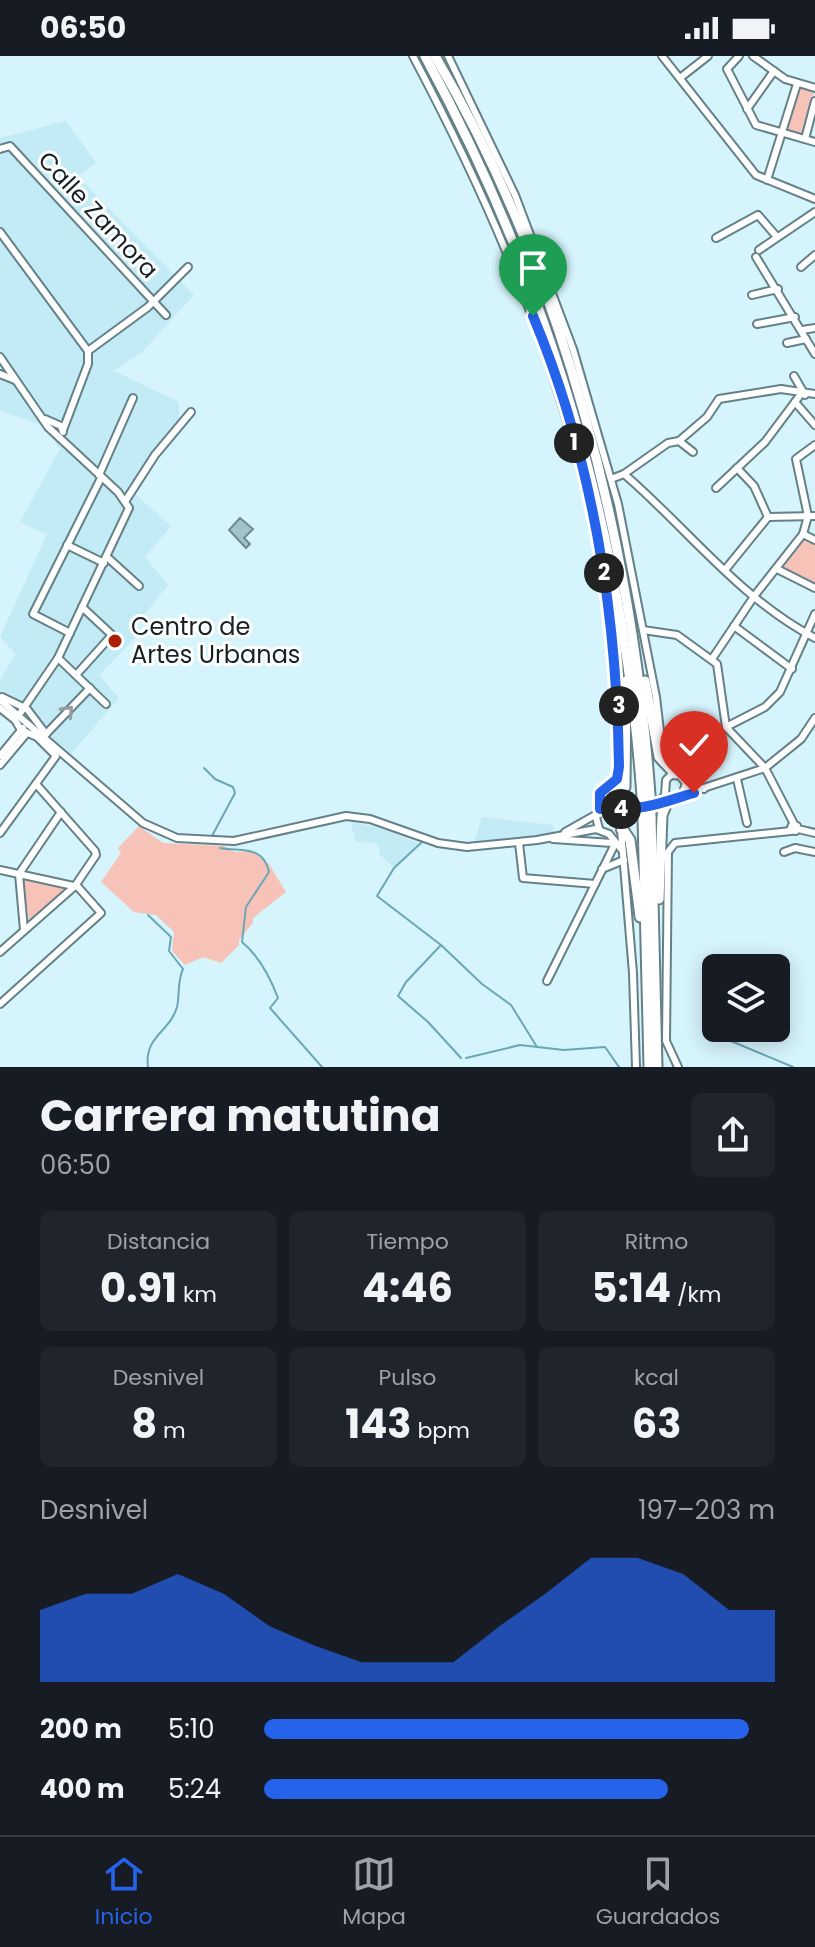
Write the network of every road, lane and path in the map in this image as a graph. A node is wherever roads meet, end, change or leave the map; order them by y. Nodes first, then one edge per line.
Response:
1 (413, 56) edge
2 (425, 56) edge
3 (435, 56) edge
4 (448, 56) edge
5 (662, 56) edge
6 (708, 56) edge
7 (739, 56) edge
8 (753, 56) edge
9 (774, 71) junction
10 (680, 78) junction
11 (797, 84) junction
12 (815, 88) edge
13 (815, 101) edge
14 (747, 109) junction
15 (781, 132) junction
16 (805, 139) junction
17 (815, 142) edge
18 (0, 149) edge
19 (767, 180) junction
20 (815, 199) edge
21 (815, 212) edge
22 (0, 232) edge
23 (777, 237) junction
24 (716, 238) dead end
25 (815, 255) edge
26 (188, 267) dead end
27 (801, 267) dead end
28 (778, 289) junction
29 (752, 295) dead end
30 (153, 302) junction
31 (166, 315) dead end
32 (795, 317) junction
33 (757, 324) dead end
34 (815, 328) edge
35 (802, 330) junction
36 (806, 339) junction
37 (787, 343) dead end
38 (88, 351) junction
39 (815, 354) edge
40 (0, 357) edge
41 (0, 374) edge
42 (794, 376) dead end
43 (17, 381) junction
44 (803, 394) junction
45 (815, 394) edge
46 (133, 398) dead end
47 (795, 402) junction
48 (191, 412) dead end
49 (815, 425) edge
50 (58, 430) junction
51 (679, 441) junction
52 (815, 445) edge
53 (693, 452) dead end
54 (737, 468) junction
55 (624, 474) junction
56 (100, 477) junction
57 (611, 479) junction
58 (716, 488) dead end
59 (126, 500) junction
60 (811, 516) edge
61 (768, 517) junction
62 (803, 534) junction
63 (815, 540) edge
64 (67, 545) junction
65 (105, 560) junction
66 (777, 569) junction
67 (725, 570) junction
68 (139, 586) dead end
69 (815, 588) edge
70 (755, 595) junction
71 (82, 607) junction
72 (815, 614) edge
73 (631, 624) junction
74 (734, 626) junction
75 (643, 630) junction
76 (70, 633) junction
77 (812, 636) edge
78 (627, 650) junction
79 (58, 658) junction
80 (712, 659) junction
81 (792, 669) junction
82 (76, 675) junction
83 (90, 688) junction
84 (1, 700) edge
85 (106, 704) dead end
86 (25, 717) junction
87 (815, 718) edge
88 (726, 727) junction
89 (23, 732) junction
90 (46, 734) junction
91 (53, 740) junction
92 (0, 756) edge
93 (75, 762) junction
94 (0, 765) edge
95 (765, 768) junction
96 (677, 774) junction
97 (737, 779) junction
98 (686, 783) junction
99 (36, 784) junction
100 (705, 789) junction
101 (646, 796) junction
102 (670, 797) junction
103 (616, 807) junction
104 (639, 809) junction
105 (599, 811) junction
106 (61, 812) junction
107 (747, 823) dead end
108 (622, 827) junction
109 (794, 828) junction
110 (599, 829) junction
111 (0, 833) edge
112 (815, 833) edge
113 (609, 834) junction
114 (559, 835) junction
115 (549, 838) junction
116 (519, 843) junction
117 (622, 850) junction
118 (784, 852) dead end
119 (815, 852) edge
120 (624, 860) junction
121 (606, 868) junction
122 (0, 870) edge
123 (625, 872) junction
124 (19, 874) junction
125 (595, 884) junction
126 (75, 886) junction
127 (24, 920) junction
128 (32, 924) junction
129 (24, 930) junction
130 (0, 952) edge
131 (650, 952) junction
132 (547, 981) dead end
133 (0, 1004) edge
134 (634, 1067) edge
135 (649, 1067) edge
136 (657, 1067) edge
137 (678, 1067) edge

1 - 105 street
2 - 78 highway
3 - 73 highway
4 - 57 street
5 - 10 street
6 - 10 street
7 - 14 street
8 - 9 street
9 - 11 street
9 - 14 street
10 - 19 street
11 - 12 street
11 - 15 street
13 - 16 street
14 - 15 street
15 - 16 street
15 - 19 street
16 - 17 street
18 - 30 street, Calle Zamora
19 - 20 street
21 - 23 street
22 - 38 street
23 - 24 street
23 - 28 street
25 - 27 street
26 - 30 street
28 - 29 street
28 - 32 street
30 - 31 street, Calle Zamora
30 - 38 street
32 - 33 street
32 - 35 street
34 - 35 street
35 - 36 street
36 - 37 street
36 - 39 street
38 - 50 street
40 - 43 street
41 - 43 street
42 - 44 street
43 - 50 street
44 - 45 street
44 - 47 street
44 - 51 street
46 - 56 street
47 - 49 street
47 - 54 street
48 - 59 street
50 - 56 street
51 - 53 street
51 - 55 street
52 - 60 street
54 - 58 street
54 - 61 street
55 - 57 street
55 - 67 street
56 - 59 street
56 - 64 street
57 - 75 street
59 - 65 street
60 - 61 street
60 - 62 street
61 - 67 street
62 - 63 street
62 - 66 street
64 - 65 street
64 - 76 street
65 - 68 street
65 - 71 street
66 - 69 street
66 - 70 street
67 - 70 street
70 - 74 street
70 - 77 street
71 - 76 street
71 - 82 street
72 - 77 street
73 - 96 highway
73 - 101 highway
74 - 80 street
74 - 81 street
75 - 80 street
75 - 96 street
76 - 79 street
77 - 81 street
78 - 101 highway
78 - 103 highway
79 - 82 street
79 - 86 street
80 - 88 street
81 - 88 street
82 - 83 street
83 - 85 street
90 -> 83 street
84 - 86 street
84 - 89 street
86 - 89 street
86 - 90 street
86 - 91 street
86 - 93 street
87 - 95 street
88 - 95 street
89 - 92 street
89 - 94 street
89 - 99 street
90 - 91 street
91 - 93 street
93 - 116 street
95 - 97 street
95 - 109 street
96 - 98 street
96 - 102 street
97 - 100 street
97 - 107 street
98 - 100 street
98 - 102 street
99 - 106 street
99 - 111 street
100 - 102 street
101 - 131 highway, bridge
102 - 104 street
102 - 131 highway
103 - 104 street
103 - 105 street
103 - 108 street
104 - 108 street
105 - 110 street
105 - 114 street
106 - 124 street
106 - 126 street
108 - 113 street
108 - 117 street
108 - 131 highway
109 - 112 street
109 - 137 street
110 - 113 street
110 - 114 street
113 - 117 street
114 - 115 street
115 - 116 street
115 - 121 street
116 - 125 street
117 - 120 street
118 - 119 street
120 - 121 street
120 - 123 street
121 - 123 street
121 - 125 street
122 - 124 street
123 - 134 street
124 - 126 street
124 - 127 street
125 - 132 street
126 - 128 street
126 - 133 street
127 - 128 street
127 - 129 street
128 - 129 street
129 - 130 street
131 - 135 highway
131 - 136 highway

